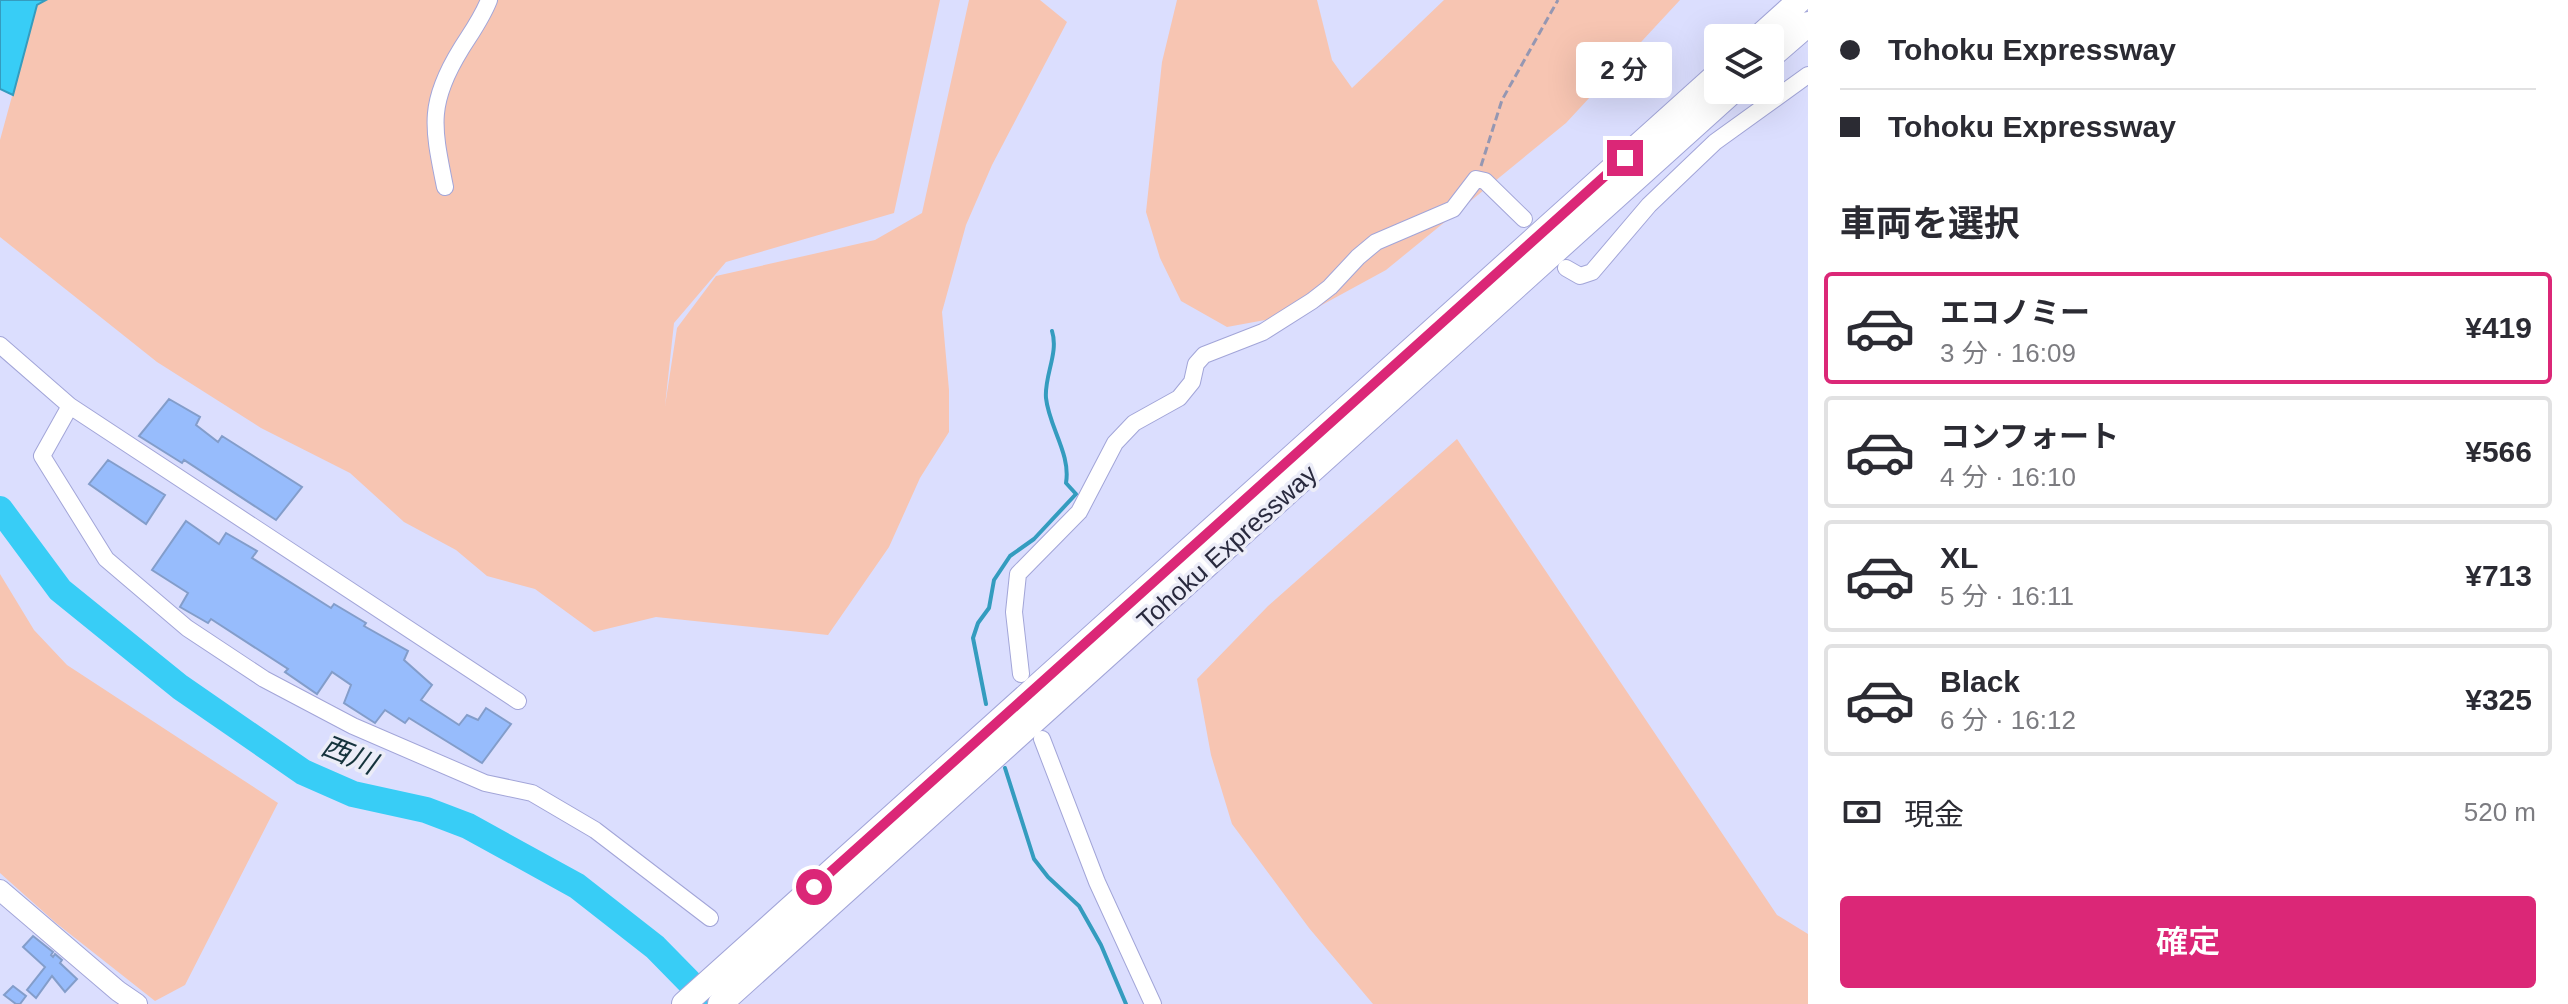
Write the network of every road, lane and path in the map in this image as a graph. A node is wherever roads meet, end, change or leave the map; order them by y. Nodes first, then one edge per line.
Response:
1 (489, 0) edge
2 (1558, 0) edge
3 (1800, 0) edge
4 (1773, 24) edge
5 (1808, 24) edge
6 (1784, 45) edge
7 (1808, 75) edge
8 (1704, 87) edge
9 (1718, 104) edge
10 (1476, 179) junction
11 (445, 187) dead end
12 (1524, 219) dead end
13 (1566, 268) dead end
14 (0, 345) edge
15 (70, 406) junction
16 (1021, 674) dead end
17 (518, 701) dead end
18 (1042, 739) dead end
19 (0, 890) edge
20 (710, 918) dead end
21 (731, 978) junction
22 (137, 1004) edge
23 (684, 1004) edge
24 (720, 1004) edge
25 (1153, 1004) edge

1 - 11 street
2 - 10 path
3 - 4 highway
5 - 6 highway
7 - 13 street
8 - 21 highway, Tohoku Expressway
9 - 21 highway, Tohoku Expressway
10 - 12 street
10 - 16 street
14 - 15 street
15 - 17 street
15 - 20 street
18 - 25 street
19 - 22 main road
21 - 23 highway, Tohoku Expressway
21 - 24 highway, Tohoku Expressway

